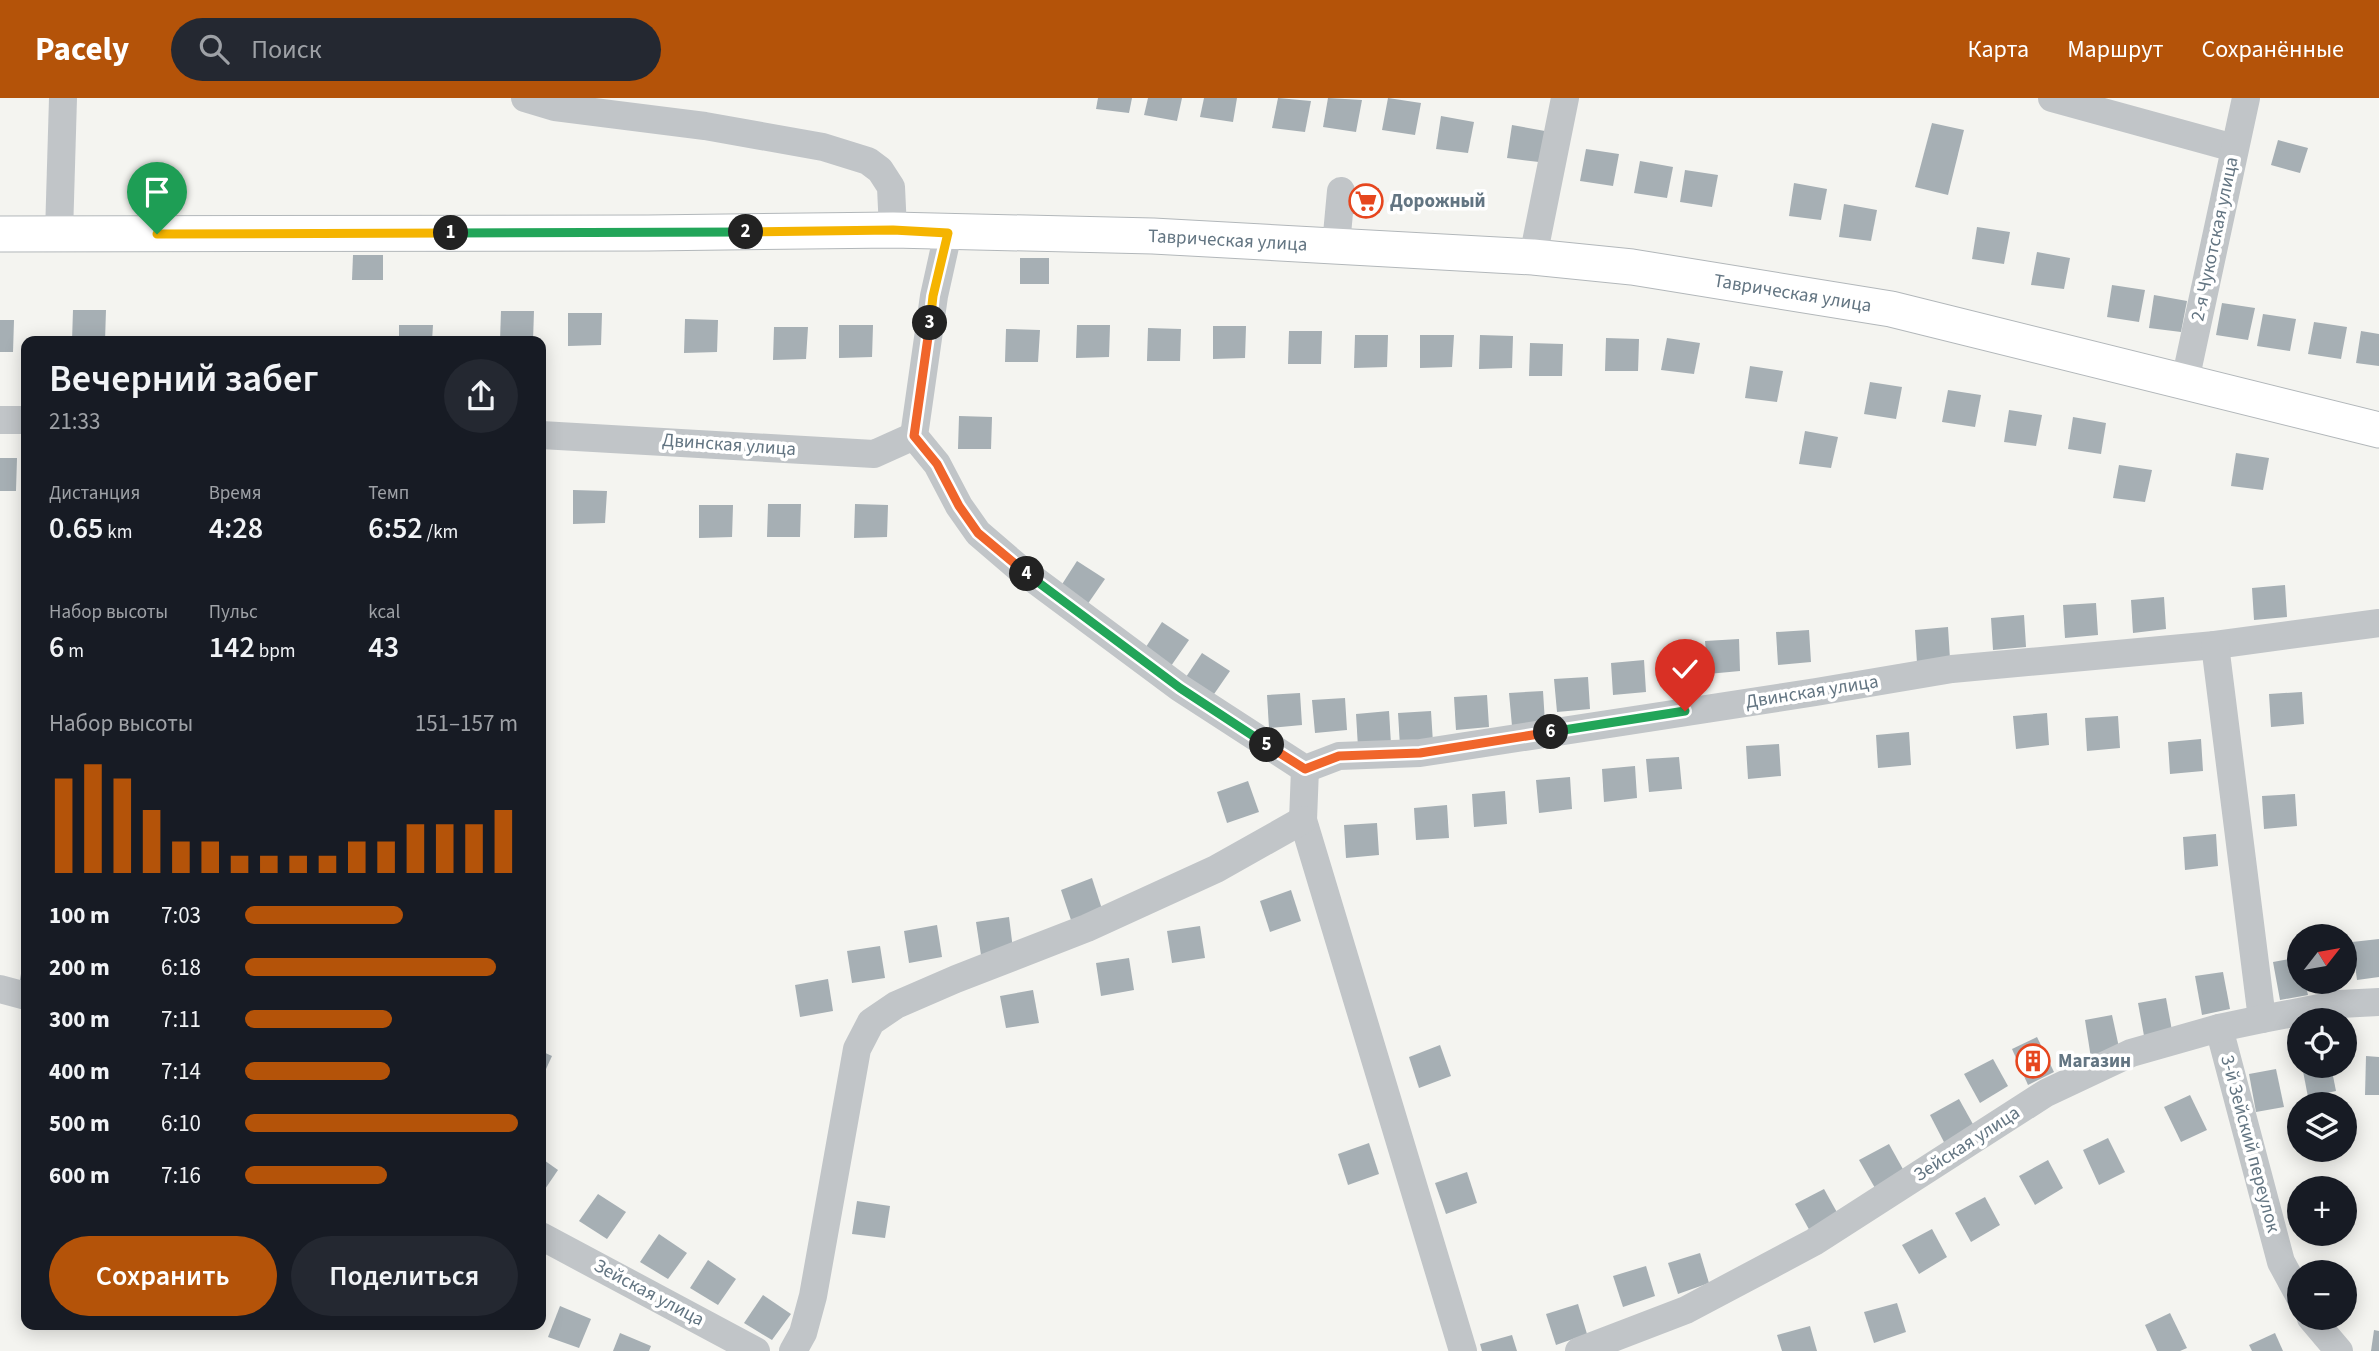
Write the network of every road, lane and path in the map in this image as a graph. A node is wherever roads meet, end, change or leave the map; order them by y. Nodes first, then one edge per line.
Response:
1 (63, 98) edge
2 (525, 98) edge
3 (1565, 98) edge
4 (2052, 98) edge
5 (2246, 98) edge
6 (2234, 148) junction
7 (1341, 191) dead end
8 (893, 230) junction
9 (948, 233) junction
10 (0, 234) edge
11 (59, 234) junction
12 (1336, 245) junction
13 (1534, 257) junction
14 (2185, 381) junction
15 (0, 420) edge
16 (21, 420) edge
17 (2379, 430) edge
18 (546, 435) edge
19 (914, 436) junction
20 (2379, 623) edge
21 (2215, 645) junction
22 (1305, 769) junction
23 (1303, 820) junction
24 (0, 989) edge
25 (21, 995) edge
26 (2379, 1002) edge
27 (2262, 1019) junction
28 (2219, 1028) junction
29 (546, 1239) edge
30 (2287, 1273) edge
31 (2321, 1330) edge
32 (756, 1351) edge
33 (793, 1351) edge
34 (1464, 1351) edge
35 (1579, 1351) edge
36 (2339, 1351) edge

1 - 11 street
2 - 8 street
3 - 13 street
4 - 6 street
5 - 6 street, 2-я Чукотская улица
6 - 14 street, 2-я Чукотская улица
7 - 12 street
8 - 9 main road, Таврическая улица
8 - 11 main road, Таврическая улица
9 - 12 main road, Таврическая улица
9 - 19 street
10 - 11 main road, Таврическая улица
12 - 13 main road, Таврическая улица
13 - 14 main road, Таврическая улица
14 - 17 main road, Таврическая улица
15 - 16 street
18 - 19 street, Двинская улица
19 - 22 street
20 - 21 street, Двинская улица
21 - 22 street, Двинская улица
21 - 27 street
22 - 23 street
23 - 33 street
23 - 34 street
24 - 25 street
26 - 27 street, Зейская улица
27 - 28 street, Зейская улица
28 - 30 street, 3-й Зейский переулок
28 - 35 street, Зейская улица
29 - 32 street, Зейская улица
31 - 36 street

